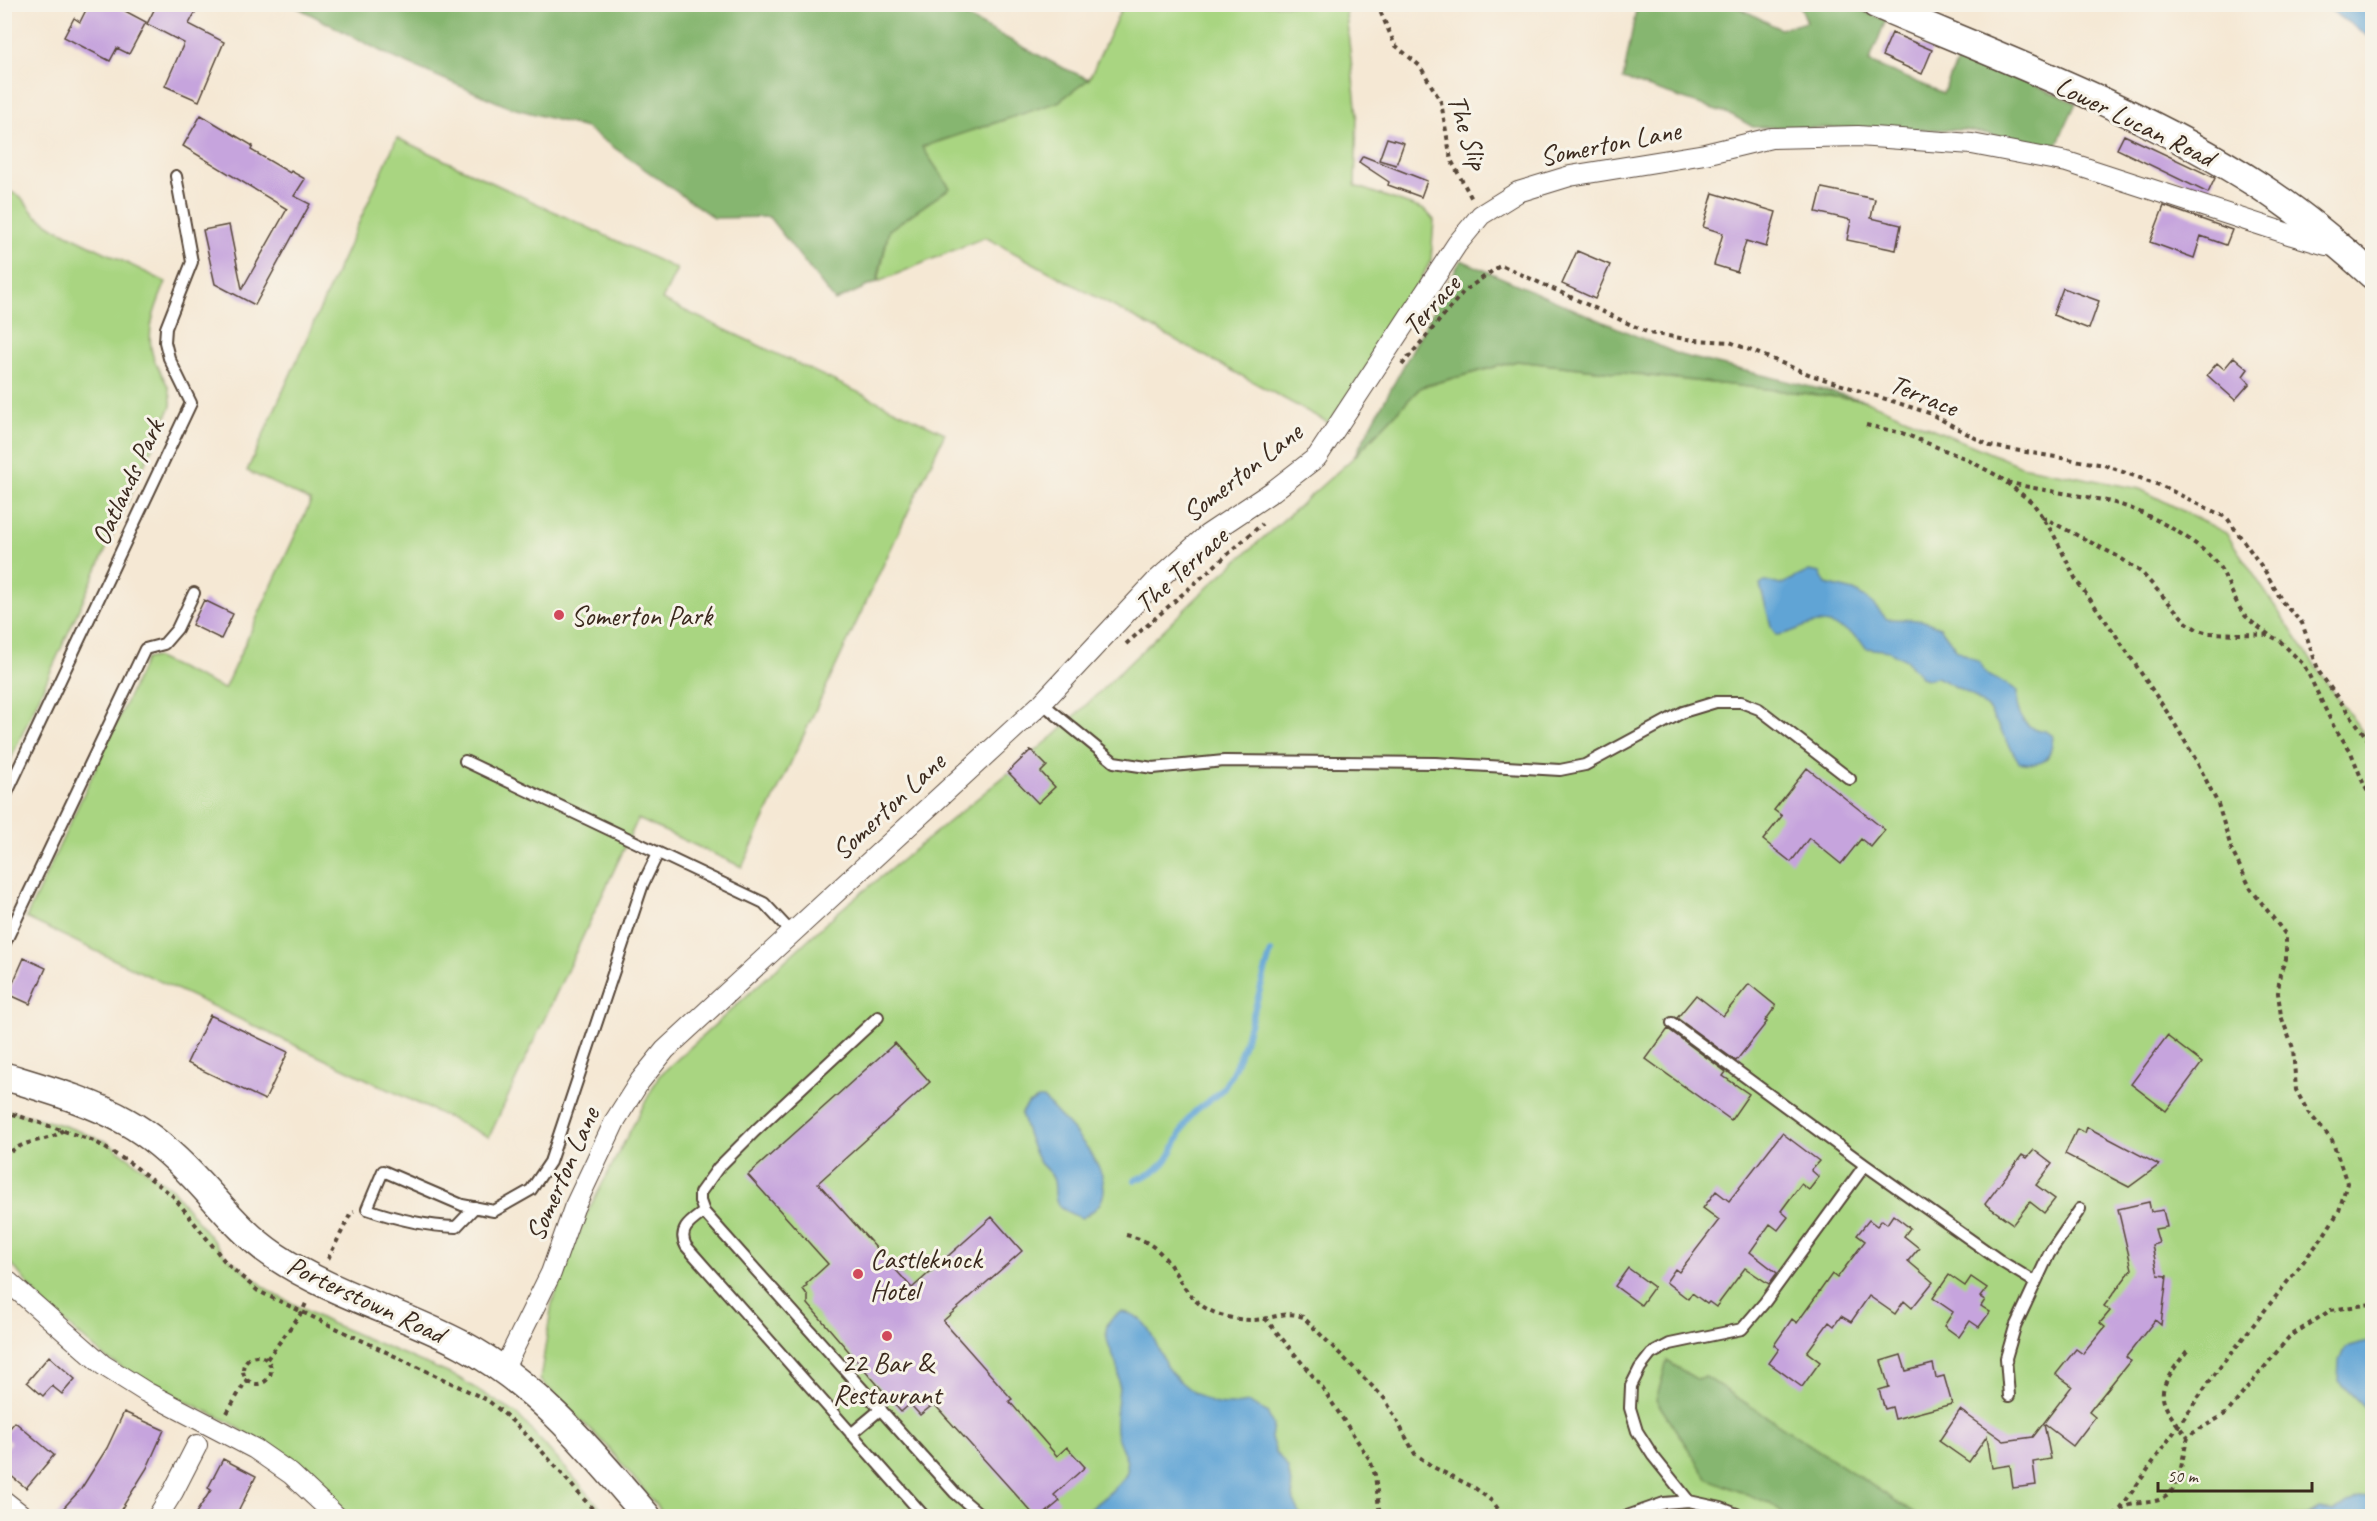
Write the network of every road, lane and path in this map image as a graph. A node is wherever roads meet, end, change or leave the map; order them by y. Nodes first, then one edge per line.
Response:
1 (1377, 4) edge
2 (1875, 4) edge
3 (176, 176) dead end
4 (1481, 215) junction
5 (2340, 246) junction
6 (2373, 275) edge
7 (1396, 370) dead end
8 (1866, 425) dead end
9 (2005, 482) junction
10 (2042, 517) junction
11 (1266, 520) dead end
12 (194, 593) dead end
13 (2269, 635) junction
14 (1118, 652) dead end
15 (1042, 703) junction
16 (2373, 745) edge
17 (465, 761) dead end
18 (1850, 779) dead end
19 (4, 799) edge
20 (2373, 799) edge
21 (658, 852) junction
22 (792, 933) junction
23 (4, 945) edge
24 (878, 1017) dead end
25 (1672, 1023) dead end
26 (4, 1076) edge
27 (63, 1130) dead end
28 (4, 1158) edge
29 (1865, 1165) junction
30 (475, 1208) junction
31 (2080, 1209) dead end
32 (704, 1212) junction
33 (1126, 1235) dead end
34 (4, 1278) edge
35 (2035, 1282) junction
36 (2373, 1304) edge
37 (1265, 1318) junction
38 (2187, 1351) dead end
39 (267, 1359) joint
40 (503, 1370) junction
41 (2009, 1396) dead end
42 (881, 1409) junction
43 (2178, 1424) junction
44 (851, 1434) junction
45 (2188, 1438) junction
46 (197, 1445) dead end
47 (4, 1501) edge
48 (1689, 1501) junction
49 (2120, 1509) junction
50 (23, 1516) edge
51 (158, 1516) edge
52 (336, 1516) edge
53 (647, 1516) edge
54 (924, 1516) edge
55 (982, 1516) edge
56 (1380, 1516) edge
57 (1503, 1516) edge
58 (1627, 1516) edge
59 (1742, 1516) edge
60 (2114, 1516) edge

1 - 4 path, The Slip
2 - 5 street, Lower Lucan Road
3 - 19 lane, Oatlands Park
4 - 5 street, Somerton Lane
4 - 15 street, Somerton Lane
5 - 6 street, Lower Lucan Road
7 - 16 path, Terrace
8 - 9 path
9 - 10 path
9 - 13 path
10 - 13 path
10 - 43 path
11 - 14 path, The Terrace
12 - 23 lane
13 - 20 path
15 - 18 lane
15 - 22 street, Somerton Lane
17 - 21 lane
21 - 22 lane
21 - 30 lane
22 - 40 street, Somerton Lane
24 - 32 lane
25 - 29 lane
26 - 40 street, Porterstown Road
27 - 28 path
29 - 35 lane
29 - 48 lane
30 - 30 lane
31 - 35 lane
32 - 42 lane
32 - 44 lane
33 - 37 path
34 - 52 street
35 - 41 lane
36 - 45 path
37 - 56 path
37 - 57 path
38 - 43 path
39 - 39 path
40 - 53 street, Porterstown Road
42 - 44 lane
42 - 55 lane
43 - 45 path
43 - 49 path
44 - 54 lane
45 - 49 path
46 - 51 street
47 - 50 street
48 - 58 lane
48 - 59 lane
49 - 60 path

